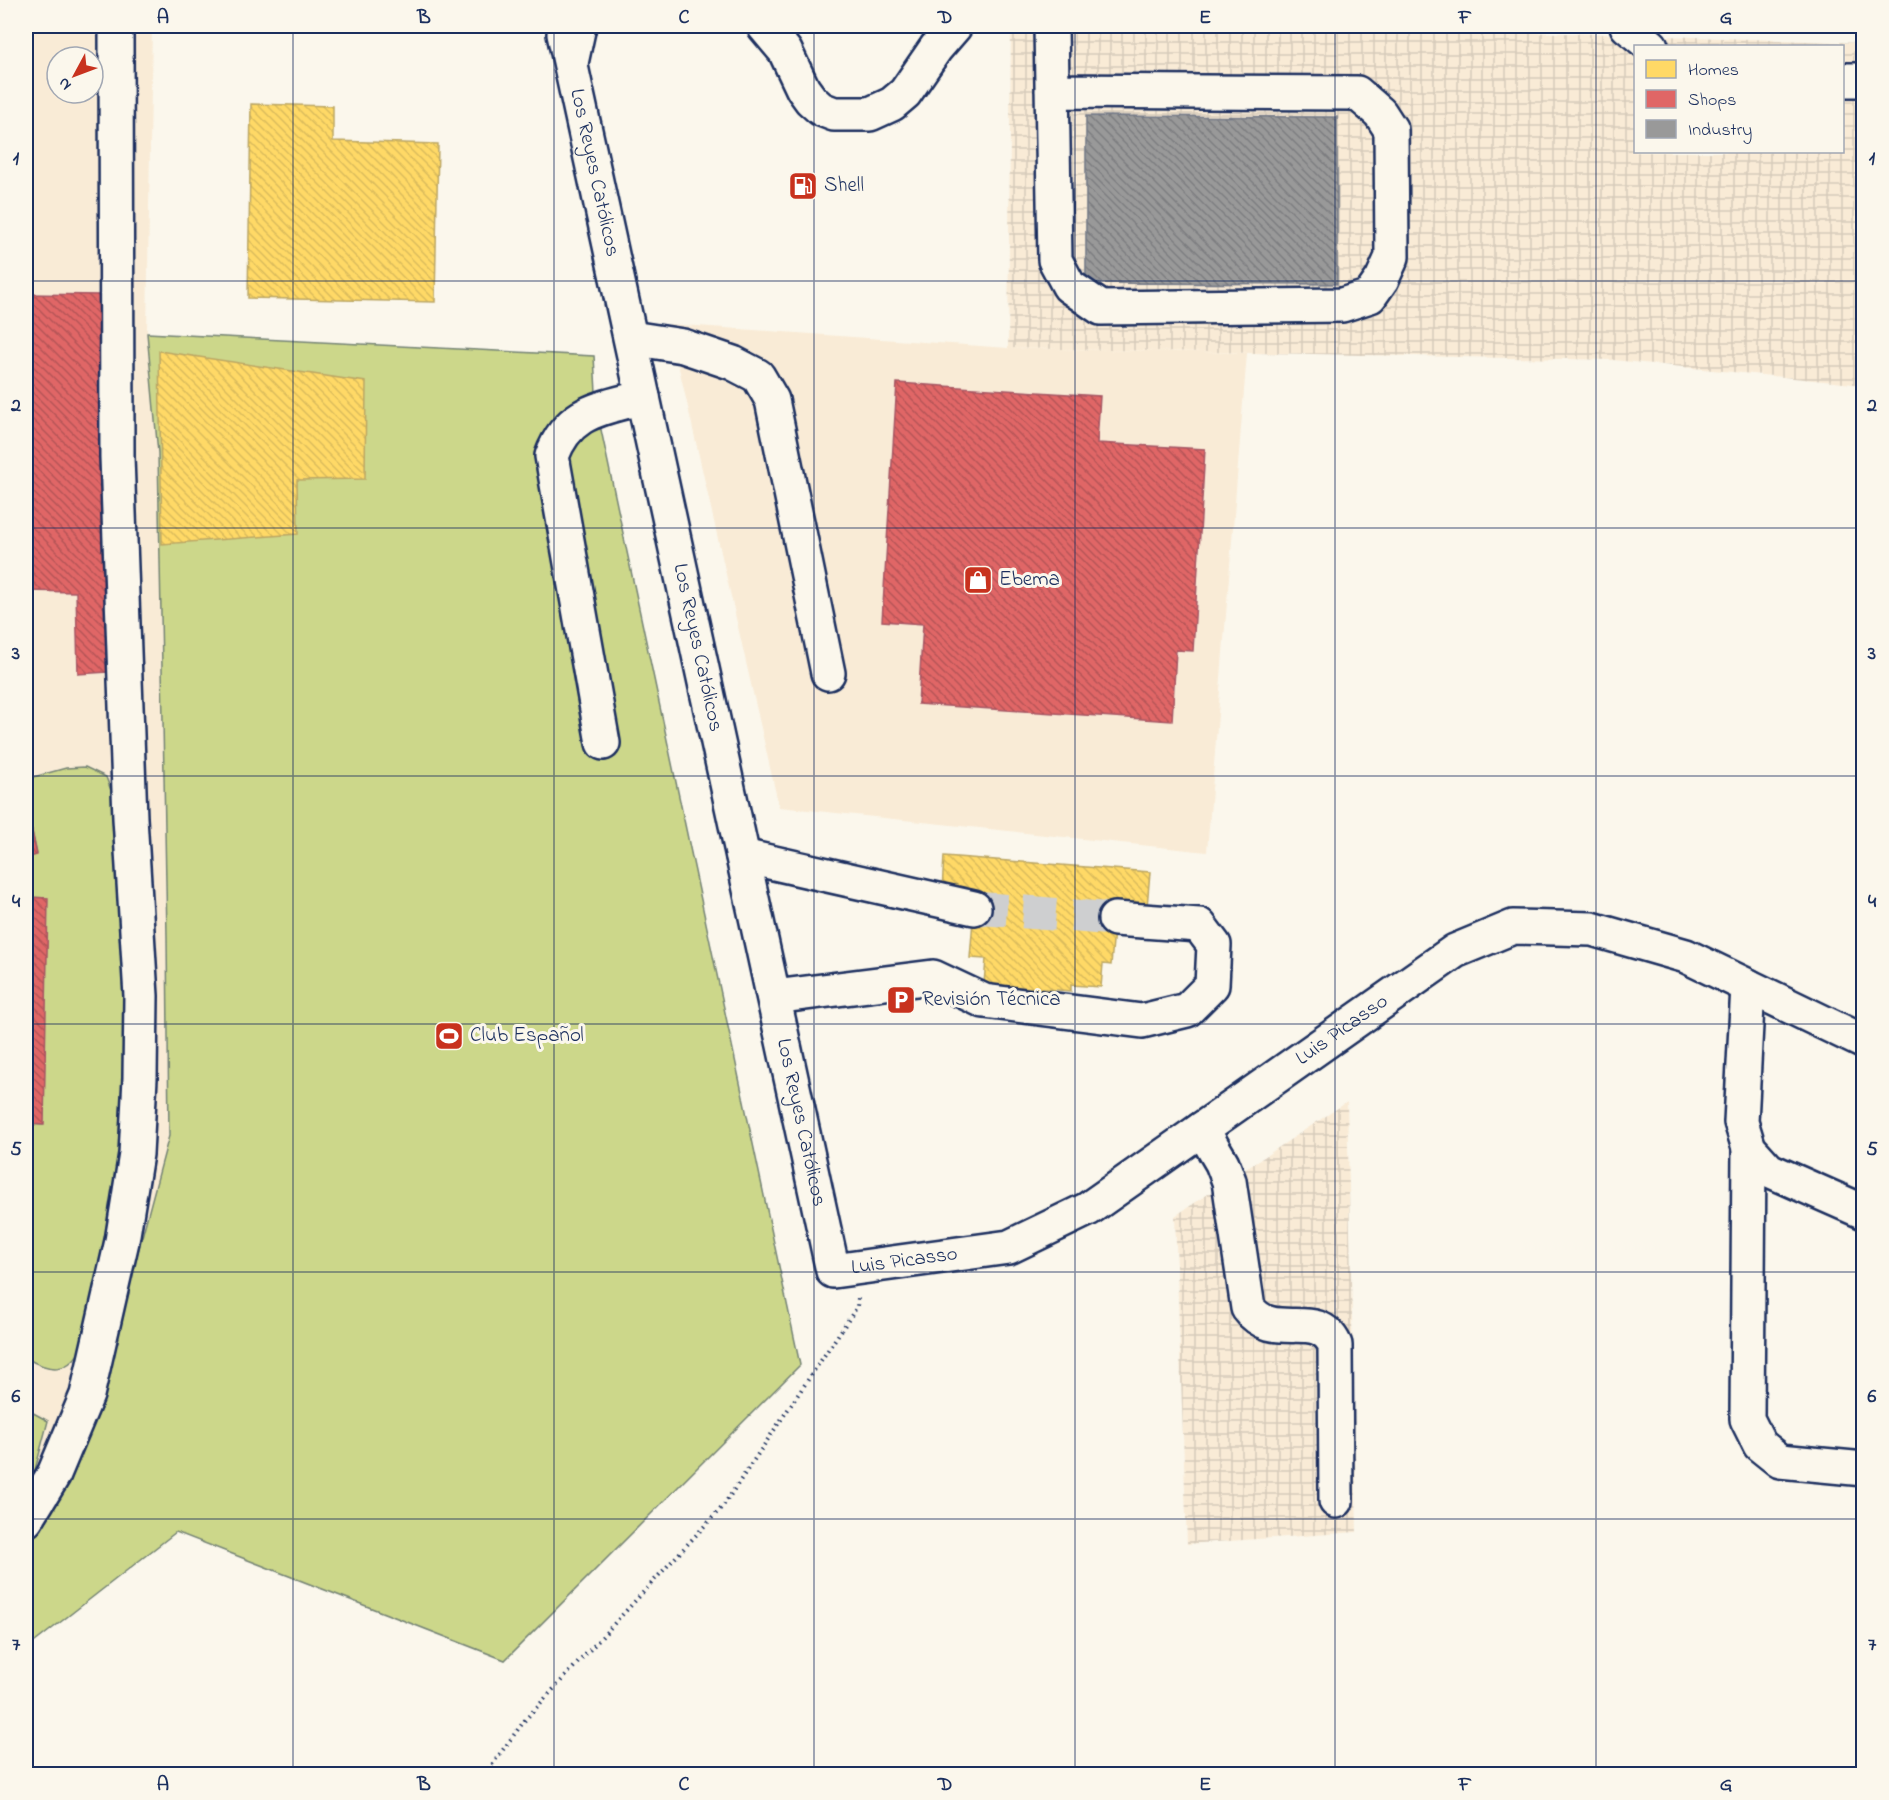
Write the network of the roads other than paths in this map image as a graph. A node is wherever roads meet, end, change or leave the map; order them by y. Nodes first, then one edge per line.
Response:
1 (116, 26) edge
2 (562, 26) edge
3 (579, 26) edge
4 (764, 26) edge
5 (955, 26) edge
6 (1051, 26) edge
7 (1627, 26) edge
8 (1650, 45) edge
9 (571, 63) junction
10 (1844, 80) edge
11 (1863, 80) edge
12 (1052, 91) junction
13 (631, 338) junction
14 (643, 397) junction
15 (828, 673) dead end
16 (603, 743) dead end
17 (742, 856) junction
18 (974, 908) tunnel mouth
19 (1115, 919) tunnel mouth
20 (1748, 986) junction
21 (774, 997) junction
22 (1863, 1042) edge
23 (1202, 1129) junction
24 (1749, 1149) junction
25 (1863, 1212) edge
26 (833, 1271) joint
27 (1863, 1469) edge
28 (1336, 1502) dead end
29 (26, 1520) edge

1 - 29 street
2 - 9 street, Los Reyes Católicos
3 - 9 street
4 - 5 street
6 - 12 street
7 - 8 street
9 - 13 street, Los Reyes Católicos
10 - 11 street
12 - 12 street
13 - 14 street, Los Reyes Católicos
13 - 15 street
14 - 16 street
14 - 17 street, Los Reyes Católicos
17 - 18 street
17 - 21 street, Los Reyes Católicos
19 - 21 street
20 - 22 street, Luis Picasso
20 - 23 street, Luis Picasso
20 - 24 street
21 - 26 street, Los Reyes Católicos
23 - 26 street, Luis Picasso
23 - 28 street
24 - 25 street
24 - 27 street

